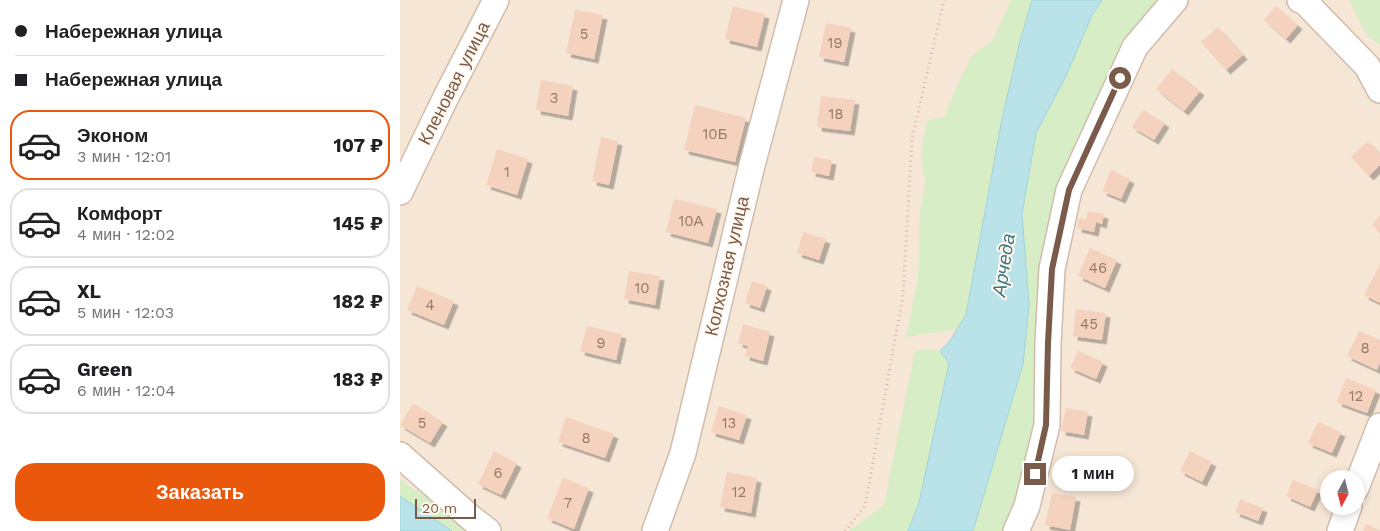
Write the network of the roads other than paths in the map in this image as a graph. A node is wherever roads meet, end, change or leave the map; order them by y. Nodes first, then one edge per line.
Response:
1 (496, 0) edge
2 (796, 0) edge
3 (1176, 0) edge
4 (1300, 0) edge
5 (1380, 90) edge
6 (400, 192) edge
7 (1380, 426) edge
8 (400, 455) edge
9 (1374, 459) edge
10 (1365, 474) edge
11 (1346, 515) edge
12 (488, 531) edge
13 (655, 531) edge
14 (1016, 531) edge
15 (1340, 531) edge

1 - 6 street, Кленовая улица
2 - 13 street, Колхозная улица
3 - 14 street
4 - 5 street
7 - 9 street
8 - 12 street
9 - 10 street
11 - 15 street

